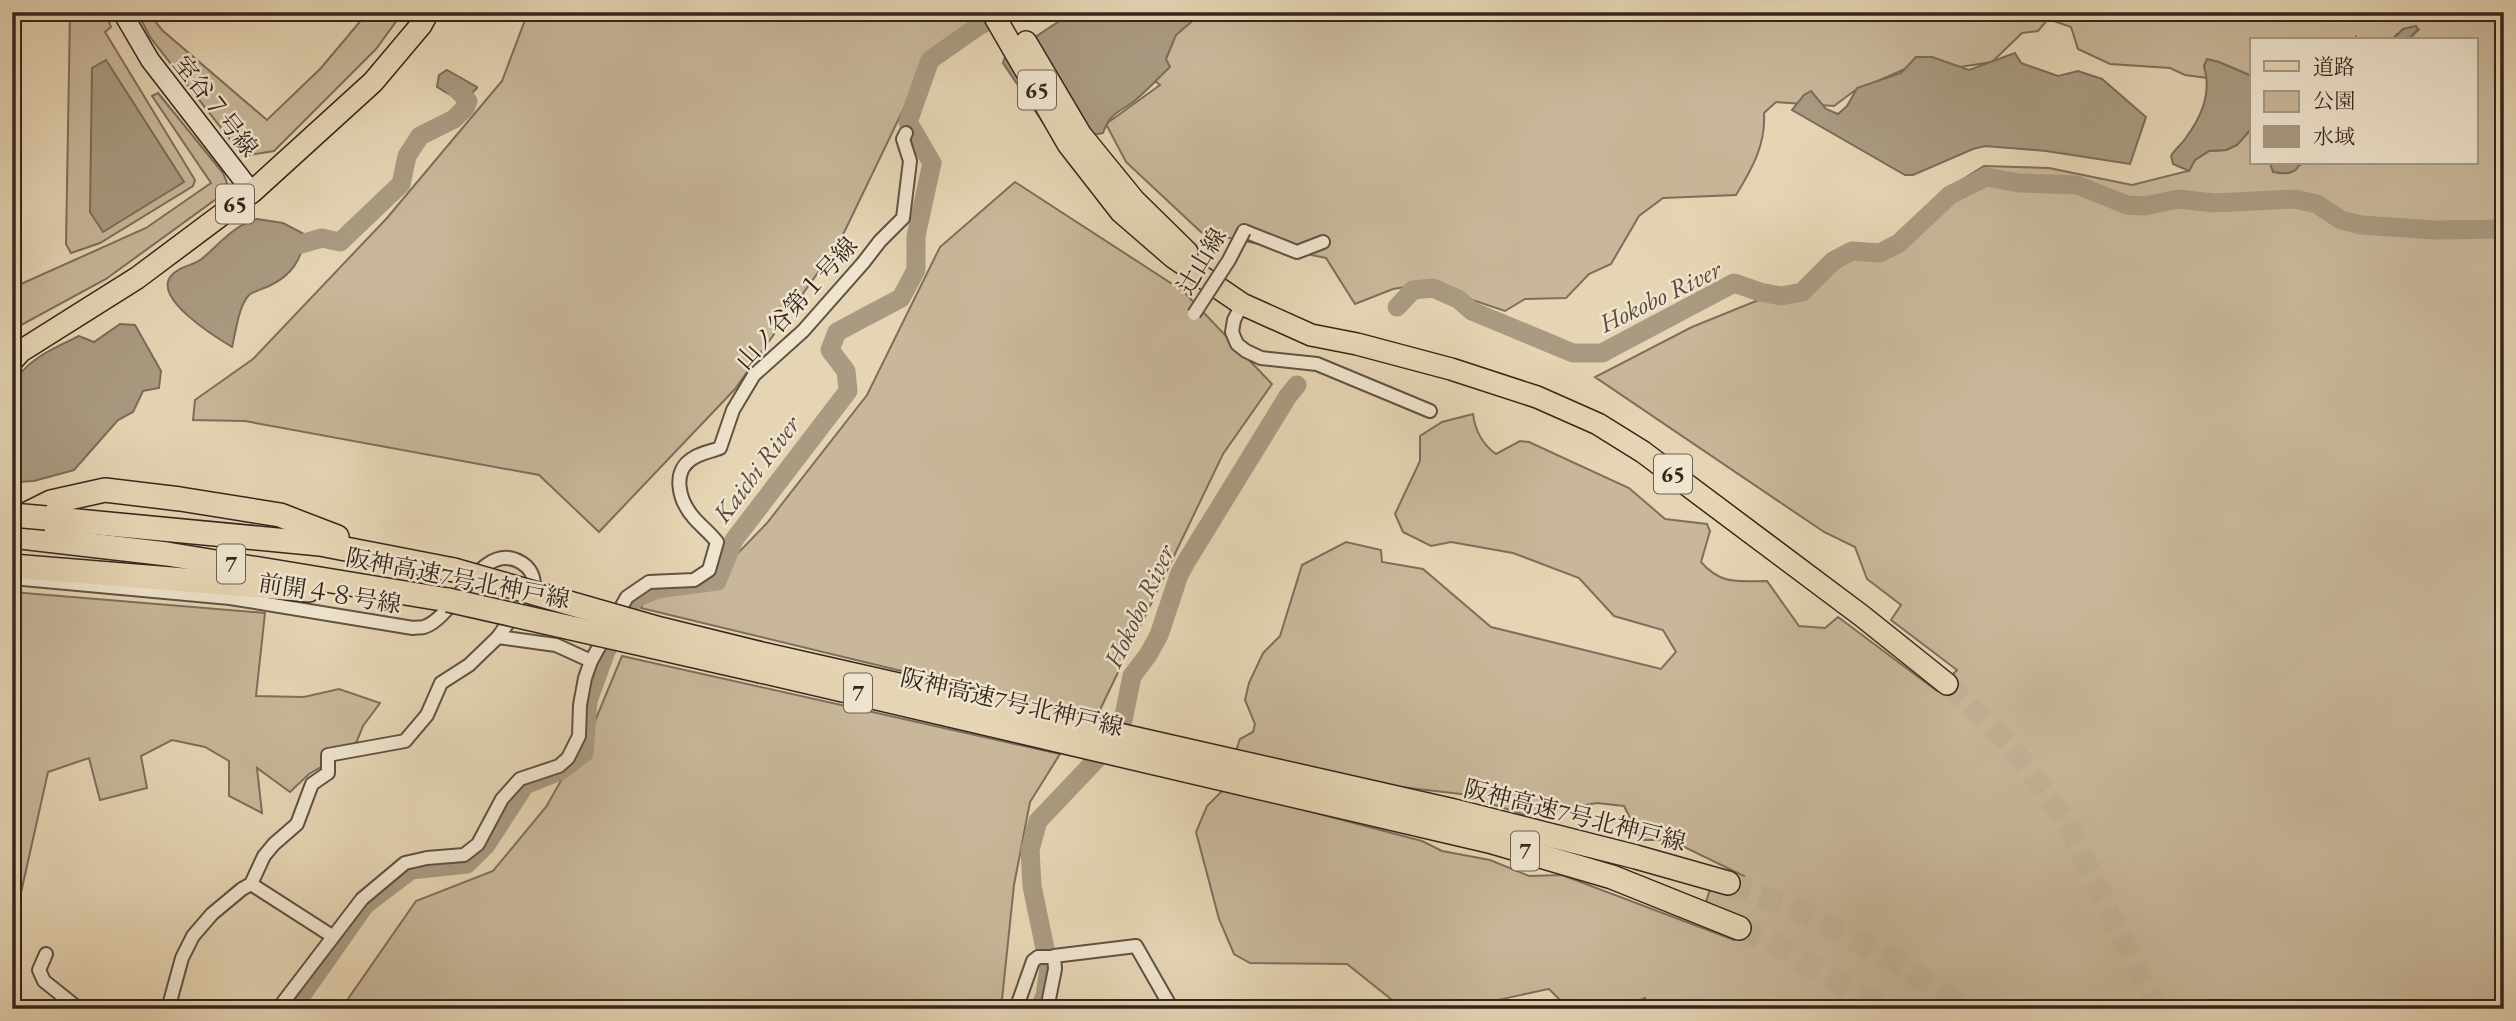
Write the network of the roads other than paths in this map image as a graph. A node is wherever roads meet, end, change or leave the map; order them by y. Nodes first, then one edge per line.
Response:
1 (122, 12) edge
2 (428, 12) edge
3 (992, 12) edge
4 (1009, 12) edge
5 (906, 133) dead end
6 (1091, 160) junction
7 (252, 192) junction
8 (1323, 242) dead end
9 (1242, 303) junction
10 (1194, 314) dead end
11 (1357, 344) junction
12 (12, 361) edge
13 (1430, 411) dead end
14 (12, 515) edge
15 (12, 521) edge
16 (12, 536) edge
17 (385, 556) junction
18 (12, 566) edge
19 (12, 578) edge
20 (446, 603) junction
21 (498, 637) junction
22 (591, 661) junction
23 (763, 663) junction
24 (1947, 684) tunnel mouth
25 (1306, 788) junction
26 (1728, 883) tunnel mouth
27 (251, 884) junction
28 (1739, 928) tunnel mouth
29 (331, 936) junction
30 (46, 954) dead end
31 (1053, 957) dead end
32 (79, 1009) edge
33 (168, 1009) edge
34 (278, 1009) edge
35 (1016, 1009) edge
36 (1047, 1009) edge
37 (1172, 1009) edge

1 - 7 street, 室谷７号線
2 - 7 main road, 65
3 - 6 main road, 65
4 - 6 main road, 65
5 - 22 street, 山ノ谷第１号線
6 - 9 main road, 65
6 - 11 main road, 65
7 - 12 main road, 65
8 - 10 street, 辻山線, bridge
9 - 11 main road, 65
9 - 13 street
11 - 24 main road, 65
14 - 17 highway, 阪神高速7号北神戸線 / 7, bridge
15 - 17 highway
16 - 20 highway, 阪神高速7号北神戸線 / 7
17 - 23 highway, 阪神高速7号北神戸線 / 7, bridge
18 - 20 highway
19 - 21 street, 前開４８号線
20 - 23 highway, 阪神高速7号北神戸線 / 7, bridge
21 - 22 street
21 - 27 street
22 - 29 street
23 - 25 highway, 阪神高速7号北神戸線 / 7
25 - 26 highway, 阪神高速7号北神戸線 / 7
25 - 28 highway, 阪神高速7号北神戸線 / 7
27 - 29 street
27 - 33 street
29 - 34 street
30 - 32 street
31 - 35 street
36 - 37 street

